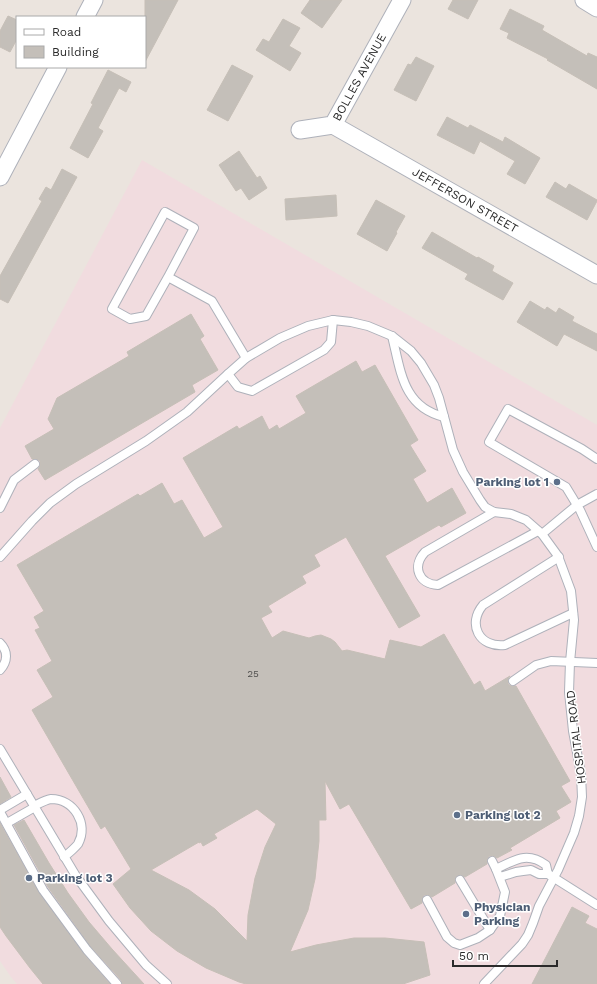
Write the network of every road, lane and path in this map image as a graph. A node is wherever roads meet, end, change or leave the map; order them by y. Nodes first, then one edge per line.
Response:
1 (94, 0) edge
2 (402, 0) edge
3 (584, 0) edge
4 (597, 8) edge
5 (86, 16) edge
6 (57, 68) edge
7 (333, 125) junction
8 (300, 130) dead end
9 (0, 177) edge
10 (597, 276) edge
11 (168, 277) junction
12 (333, 320) junction
13 (392, 336) junction
14 (246, 358) junction
15 (228, 374) junction
16 (444, 417) junction
17 (597, 460) edge
18 (36, 464) dead end
19 (597, 494) edge
20 (577, 506) junction
21 (0, 508) edge
22 (494, 512) junction
23 (540, 533) junction
24 (597, 547) edge
25 (1, 552) edge
26 (559, 557) junction
27 (573, 613) junction
28 (0, 643) edge
29 (570, 662) junction
30 (597, 663) edge
31 (0, 670) edge
32 (513, 681) dead end
33 (0, 749) edge
34 (27, 794) junction
35 (34, 806) junction
36 (0, 811) edge
37 (6, 823) junction
38 (64, 857) junction
39 (492, 861) dead end
40 (496, 869) junction
41 (551, 876) junction
42 (500, 877) junction
43 (460, 880) dead end
44 (427, 900) dead end
45 (597, 905) edge
46 (490, 930) junction
47 (117, 984) edge
48 (166, 984) edge
49 (484, 984) edge

1 - 5 street
2 - 7 street, BOLLES AVENUE
3 - 4 street
6 - 9 street
7 - 8 street, BOLLES AVENUE
7 - 10 street, JEFFERSON STREET
11 - 11 lane
11 - 14 lane
12 - 13 lane
12 - 14 lane
12 - 15 lane
13 - 16 lane
13 - 16 lane
14 - 15 lane
15 - 25 lane
16 - 22 lane
17 - 20 lane
18 - 21 lane
19 - 20 lane
20 - 23 lane
20 - 24 lane
22 - 23 lane, HOSPITAL ROAD
22 - 23 lane
23 - 26 lane, HOSPITAL ROAD
26 - 27 lane, HOSPITAL ROAD
26 - 27 lane
27 - 29 lane, HOSPITAL ROAD
28 - 31 lane
29 - 30 lane
29 - 32 lane
29 - 41 lane, HOSPITAL ROAD
33 - 34 lane
34 - 35 lane
34 - 36 lane
35 - 37 lane
35 - 38 lane
35 - 38 lane
36 - 37 lane
37 - 47 lane
38 - 48 lane
39 - 40 lane
40 - 41 lane
40 - 42 lane
41 - 42 lane
41 - 45 lane
41 - 49 lane, HOSPITAL ROAD
42 - 46 lane
43 - 46 lane
44 - 46 lane

